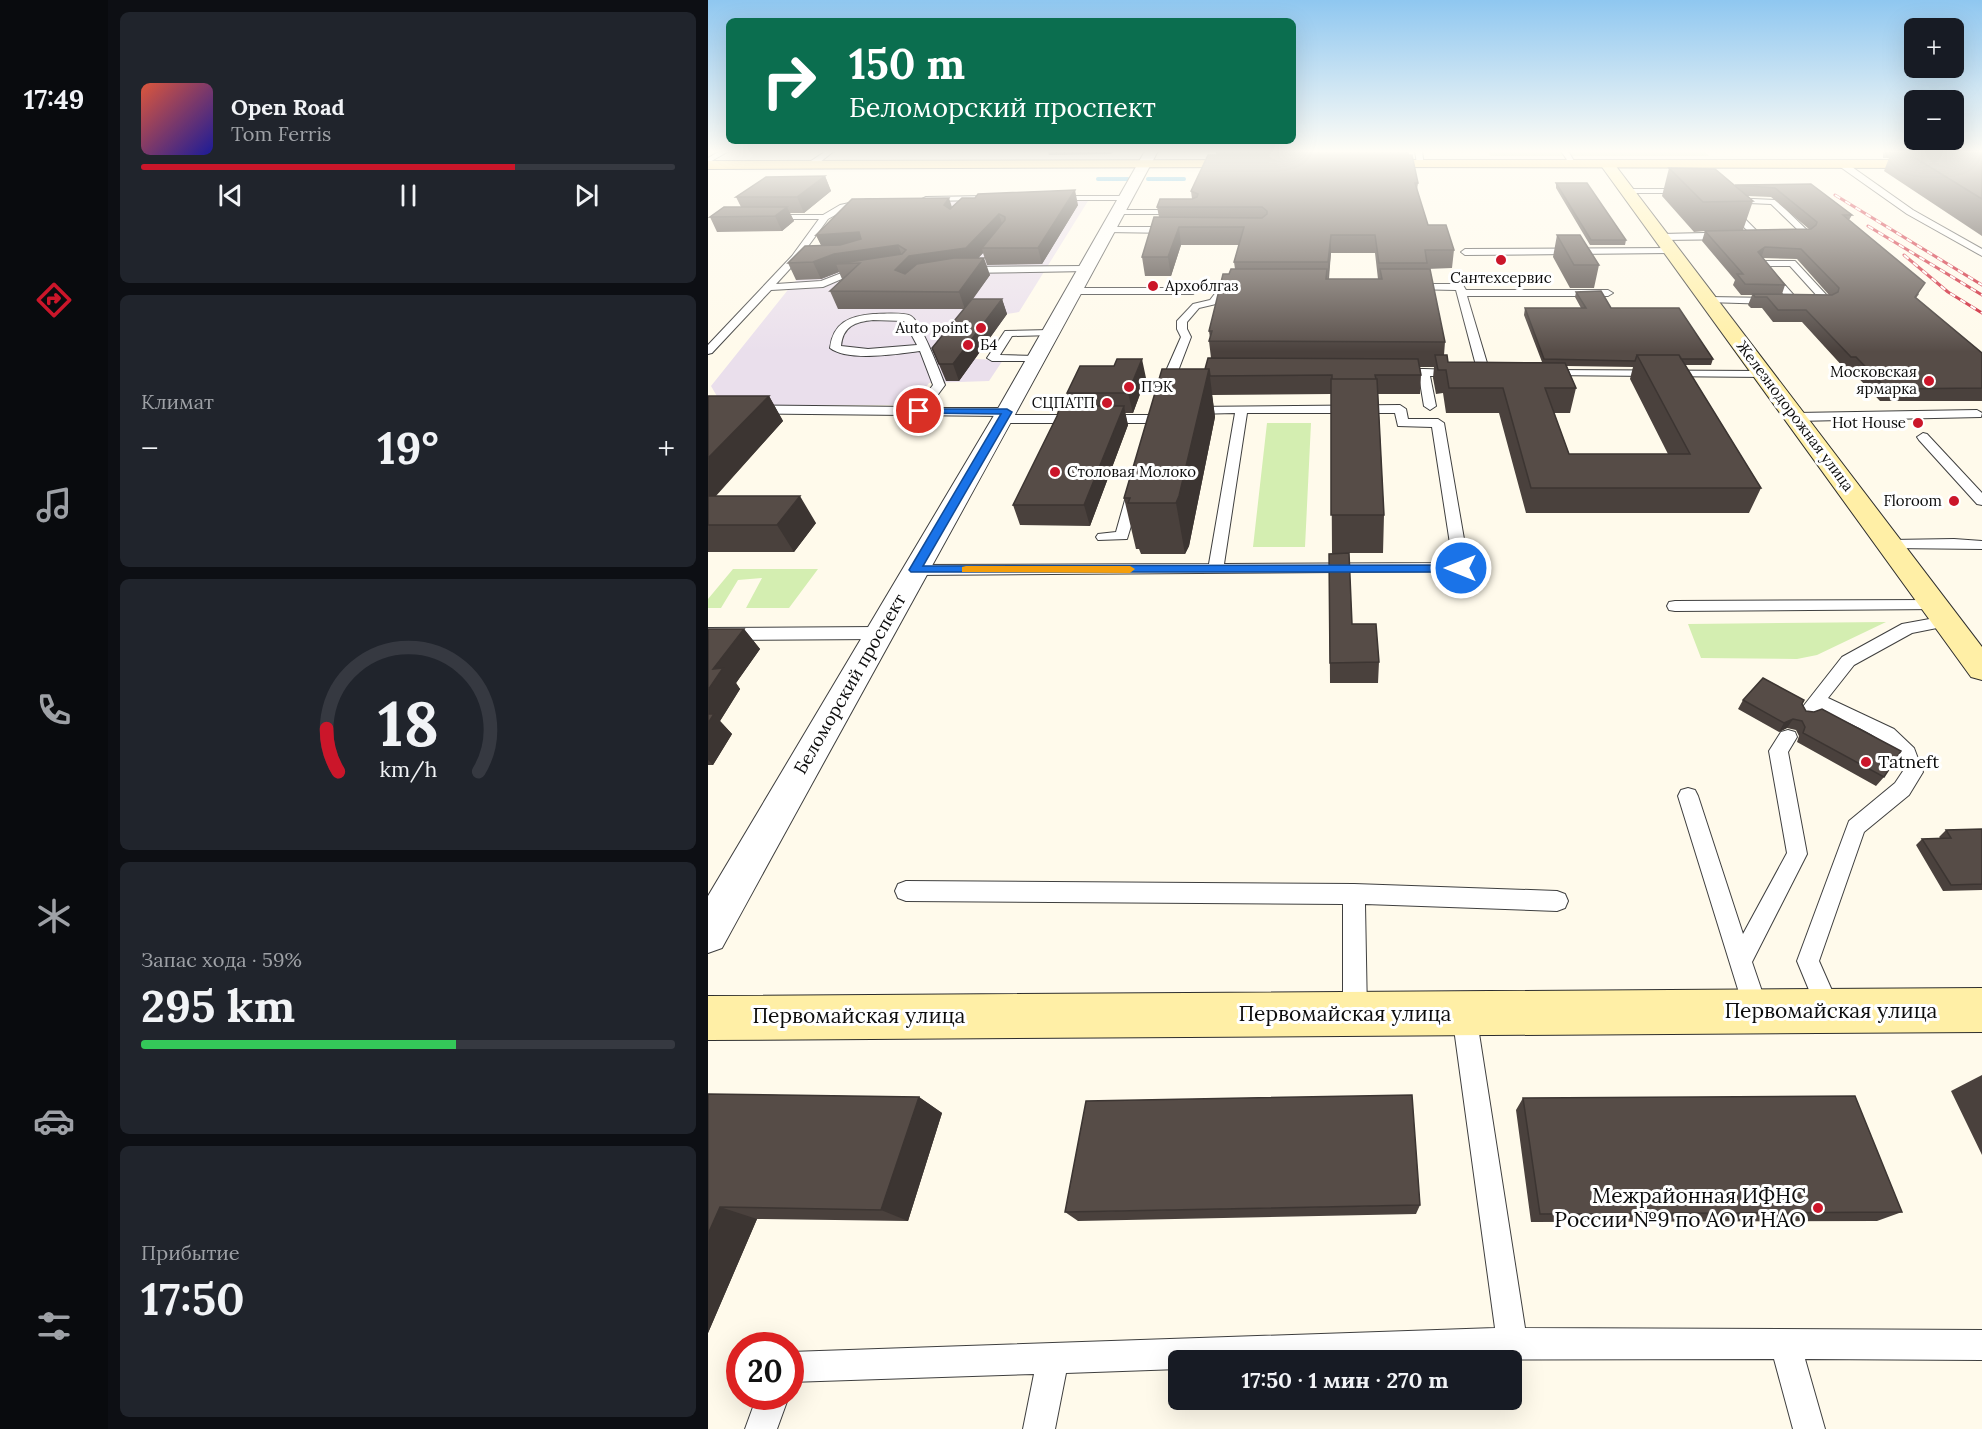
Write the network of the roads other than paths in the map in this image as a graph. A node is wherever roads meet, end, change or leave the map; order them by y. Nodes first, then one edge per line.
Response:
1 (825, 217) edge
2 (1116, 218) edge
3 (1138, 218) edge
4 (1647, 218) edge
5 (1740, 218) edge
6 (1789, 218) edge
7 (1917, 218) edge
8 (1187, 230) edge
9 (1781, 235) edge
10 (1748, 236) junction
11 (1759, 236) edge
12 (1666, 243) junction
13 (1465, 252) dead end
14 (1982, 253) edge
15 (795, 258) junction
16 (806, 258) edge
17 (983, 260) edge
18 (976, 269) junction
19 (870, 271) edge
20 (953, 272) edge
21 (1083, 280) junction
22 (1250, 286) edge
23 (769, 287) junction
24 (1402, 287) edge
25 (1195, 288) dead end
26 (1608, 293) dead end
27 (1462, 294) junction
28 (1709, 300) junction
29 (1794, 301) junction
30 (1050, 333) junction
31 (924, 347) junction
32 (708, 351) edge
33 (1036, 359) junction
34 (1379, 372) edge
35 (1424, 372) junction
36 (1540, 373) edge
37 (1175, 374) edge
38 (1764, 374) junction
39 (1430, 406) dead end
40 (708, 409) edge
41 (1194, 410) edge
42 (1242, 410) junction
43 (919, 411) junction
44 (1977, 414) dead end
45 (1005, 415) junction
46 (1796, 417) junction
47 (1155, 419) edge
48 (1923, 437) dead end
49 (1137, 483) edge
50 (1982, 501) edge
51 (1103, 537) dead end
52 (1891, 544) junction
53 (1982, 545) edge
54 (1216, 569) junction
55 (915, 570) junction
56 (1675, 606) dead end
57 (1940, 613) junction
58 (878, 633) junction
59 (708, 634) edge
60 (1982, 669) edge
61 (1788, 737) dead end
62 (1688, 796) dead end
63 (906, 891) dead end
64 (1354, 894) junction
65 (1557, 901) dead end
66 (708, 934) edge
67 (1740, 961) junction
68 (1982, 1010) edge
69 (1829, 1011) junction
70 (1757, 1012) junction
71 (1354, 1014) junction
72 (1464, 1014) junction
73 (708, 1018) edge
74 (1512, 1343) junction
75 (1785, 1344) junction
76 (1982, 1345) edge
77 (1053, 1358) junction
78 (804, 1367) edge
79 (768, 1410) edge
80 (761, 1429) edge
81 (1039, 1429) edge
82 (1809, 1429) edge

1 - 15 lane
2 - 21 street, Беломорский проспект
3 - 8 lane
4 - 12 main road, Железнодорожная улица
5 - 10 lane
6 - 9 lane
7 - 14 lane
10 - 11 lane
10 - 12 lane
12 - 13 lane
12 - 28 main road, Железнодорожная улица
15 - 16 lane
15 - 23 lane
17 - 18 lane
18 - 20 lane
18 - 21 lane
19 - 23 lane
21 - 25 lane
21 - 30 street, Беломорский проспект
22 - 37 lane
23 - 32 lane
24 - 27 lane
26 - 27 lane
27 - 35 lane
28 - 29 lane
28 - 38 main road, Железнодорожная улица
29 - 29 lane
30 - 33 street, Беломорский проспект
30 - 33 lane
31 - 31 lane
31 - 43 lane
33 - 45 street, Беломорский проспект
34 - 35 lane
35 - 39 lane
36 - 38 lane
38 - 46 main road, Железнодорожная улица
40 - 43 lane
41 - 42 lane
42 - 54 lane
42 - 54 lane
43 - 45 lane
44 - 46 lane
45 - 47 lane
45 - 55 street, Беломорский проспект
46 - 52 main road, Железнодорожная улица
48 - 50 lane
49 - 51 lane
52 - 53 lane
52 - 57 main road, Железнодорожная улица
54 - 55 lane
55 - 58 street, Беломорский проспект
56 - 57 lane
57 - 60 main road, Железнодорожная улица
57 - 69 lane
58 - 59 lane
58 - 66 street, Беломорский проспект
61 - 67 lane
62 - 67 lane
63 - 64 lane
64 - 65 lane
64 - 71 lane
67 - 70 lane
68 - 69 main road, Первомайская улица
69 - 70 main road, Первомайская улица
70 - 72 main road, Первомайская улица
71 - 72 main road, Первомайская улица
71 - 73 main road, Первомайская улица
72 - 74 lane
74 - 75 lane
74 - 77 lane
75 - 76 lane
75 - 82 lane
77 - 78 lane
77 - 81 lane
79 - 80 lane

